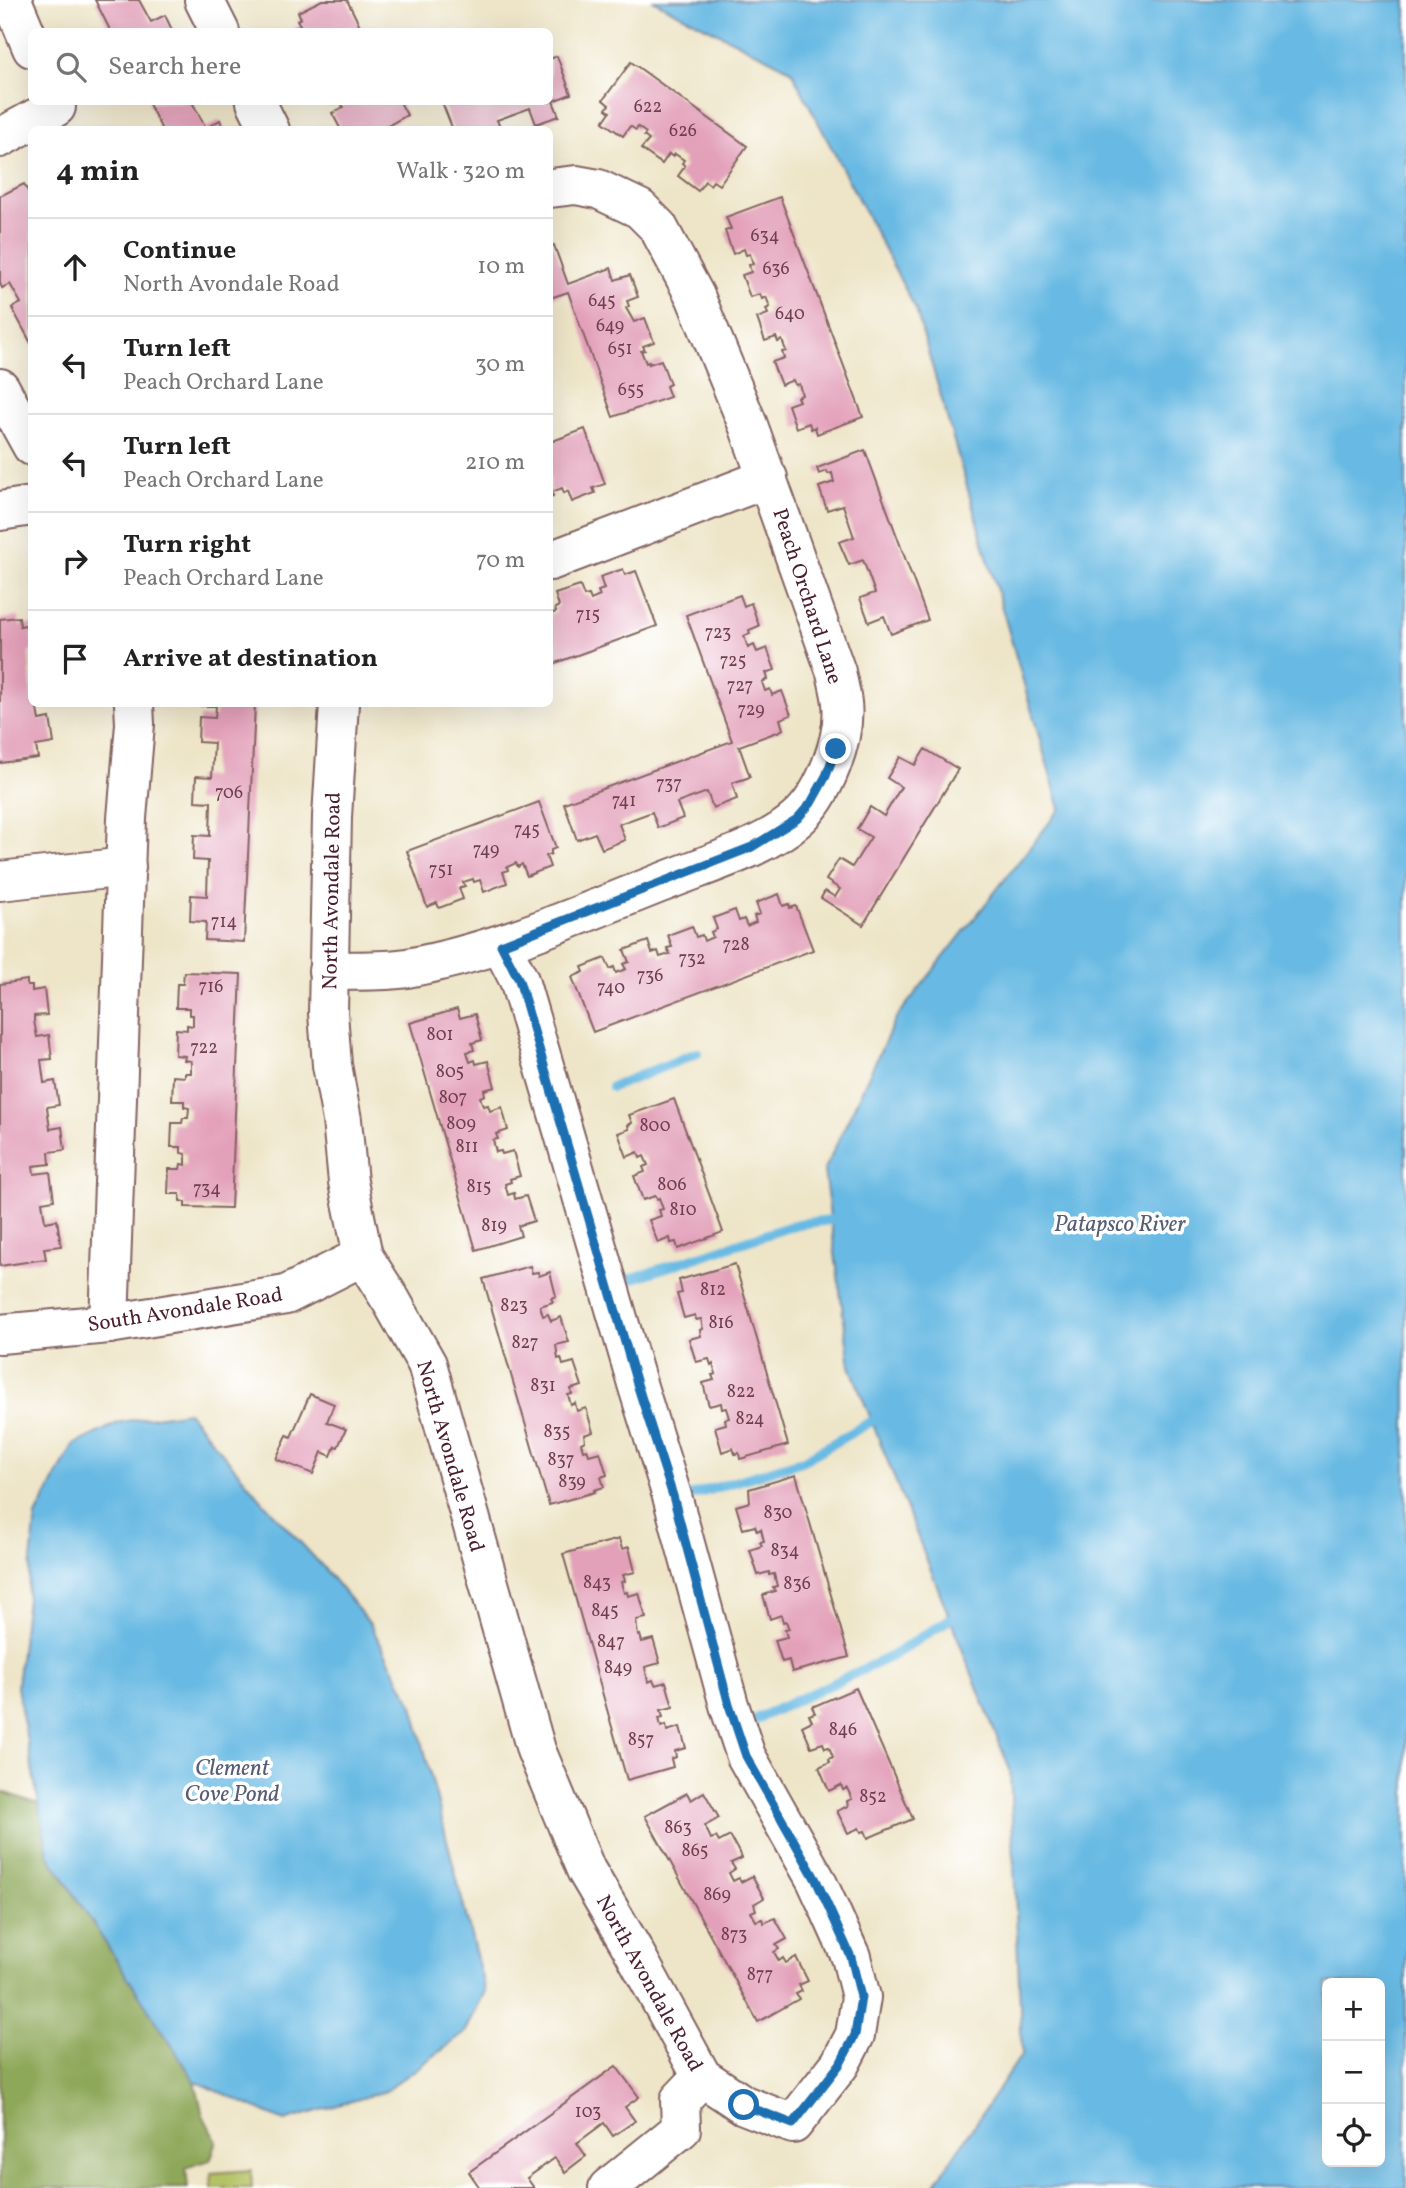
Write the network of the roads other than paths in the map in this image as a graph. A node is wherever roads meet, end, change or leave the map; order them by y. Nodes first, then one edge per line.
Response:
1 (12, 0) edge
2 (204, 0) edge
3 (218, 28) edge
4 (28, 38) edge
5 (258, 105) edge
6 (60, 113) edge
7 (28, 126) edge
8 (29, 126) edge
9 (268, 126) edge
10 (0, 138) edge
11 (553, 188) edge
12 (0, 388) edge
13 (28, 439) edge
14 (768, 478) junction
15 (28, 507) edge
16 (0, 511) edge
17 (553, 560) edge
18 (134, 707) edge
19 (339, 707) edge
20 (126, 867) junction
21 (0, 881) edge
22 (501, 945) junction
23 (328, 971) junction
24 (363, 1256) junction
25 (109, 1324) junction
26 (0, 1334) edge
27 (702, 2077) junction
28 (608, 2188) edge

1 - 4 street
2 - 3 street
5 - 9 street
6 - 8 street
7 - 10 street
11 - 14 street, Peach Orchard Lane
12 - 13 street
14 - 17 street
14 - 22 street, Peach Orchard Lane
15 - 16 street
18 - 20 street
19 - 23 street, North Avondale Road
20 - 21 street
20 - 25 street
22 - 23 street, Peach Orchard Lane
22 - 27 street, North Avondale Road
23 - 24 street, North Avondale Road
24 - 25 street, South Avondale Road
24 - 27 street, North Avondale Road
25 - 26 street, South Avondale Road
27 - 28 street

